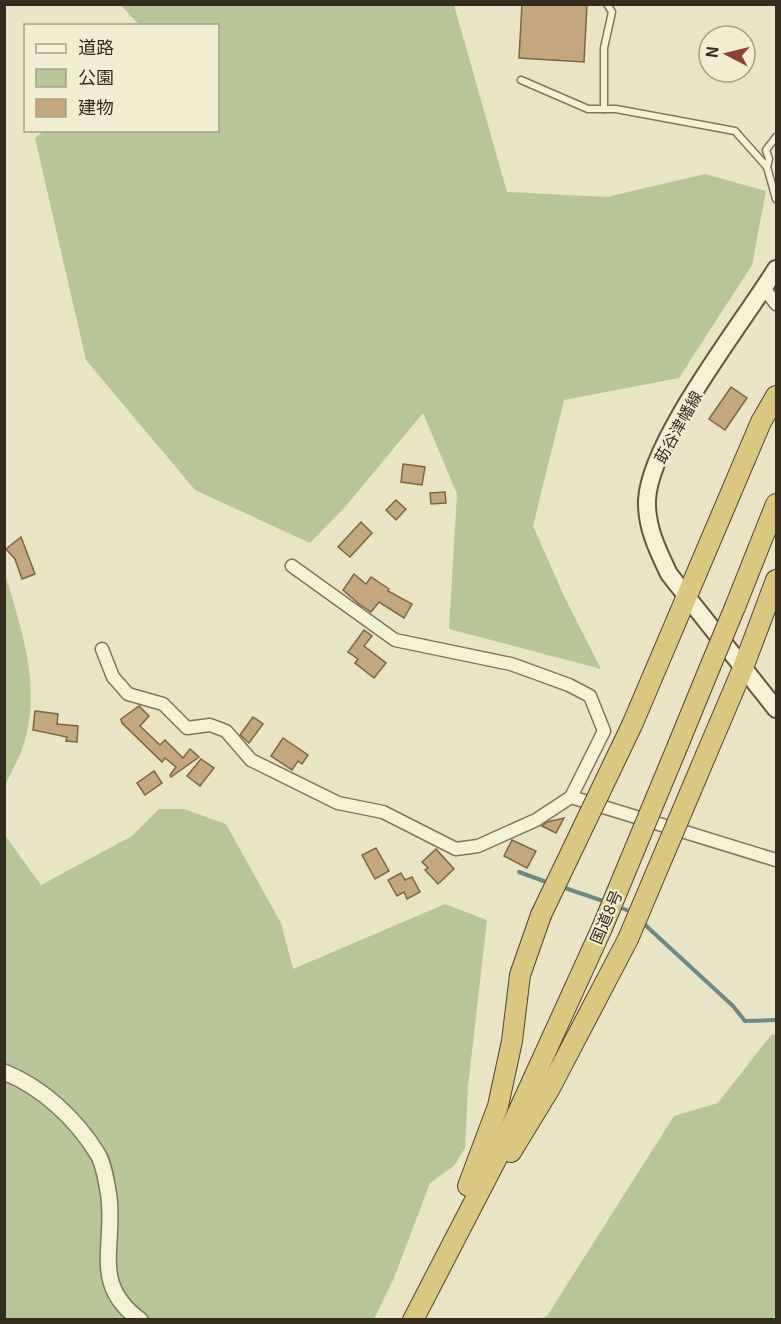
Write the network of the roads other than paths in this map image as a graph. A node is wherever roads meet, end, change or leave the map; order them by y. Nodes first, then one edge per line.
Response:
1 (607, 4) edge
2 (521, 80) dead end
3 (604, 109) junction
4 (777, 137) edge
5 (767, 167) junction
6 (777, 199) edge
7 (777, 269) edge
8 (764, 288) junction
9 (777, 304) edge
10 (777, 396) edge
11 (777, 504) edge
12 (292, 566) dead end
13 (777, 580) edge
14 (687, 598) junction
15 (102, 650) dead end
16 (743, 668) junction
17 (777, 709) edge
18 (571, 797) junction
19 (777, 860) edge
20 (4, 1072) edge
21 (485, 1180) junction
22 (140, 1320) edge
23 (408, 1320) edge
24 (413, 1320) edge

1 - 3 lane
2 - 3 lane
3 - 5 lane
4 - 5 lane
5 - 6 lane
7 - 8 main road, 莇谷津幡線
8 - 9 street
8 - 14 main road, 莇谷津幡線
10 - 14 highway
11 - 21 highway, 国道8号, bridge
12 - 18 street
13 - 16 highway
14 - 16 main road, 莇谷津幡線
14 - 23 highway, bridge
15 - 18 street
16 - 17 main road, 莇谷津幡線
16 - 21 highway, bridge
18 - 19 street
20 - 22 street
21 - 24 highway, 国道8号

